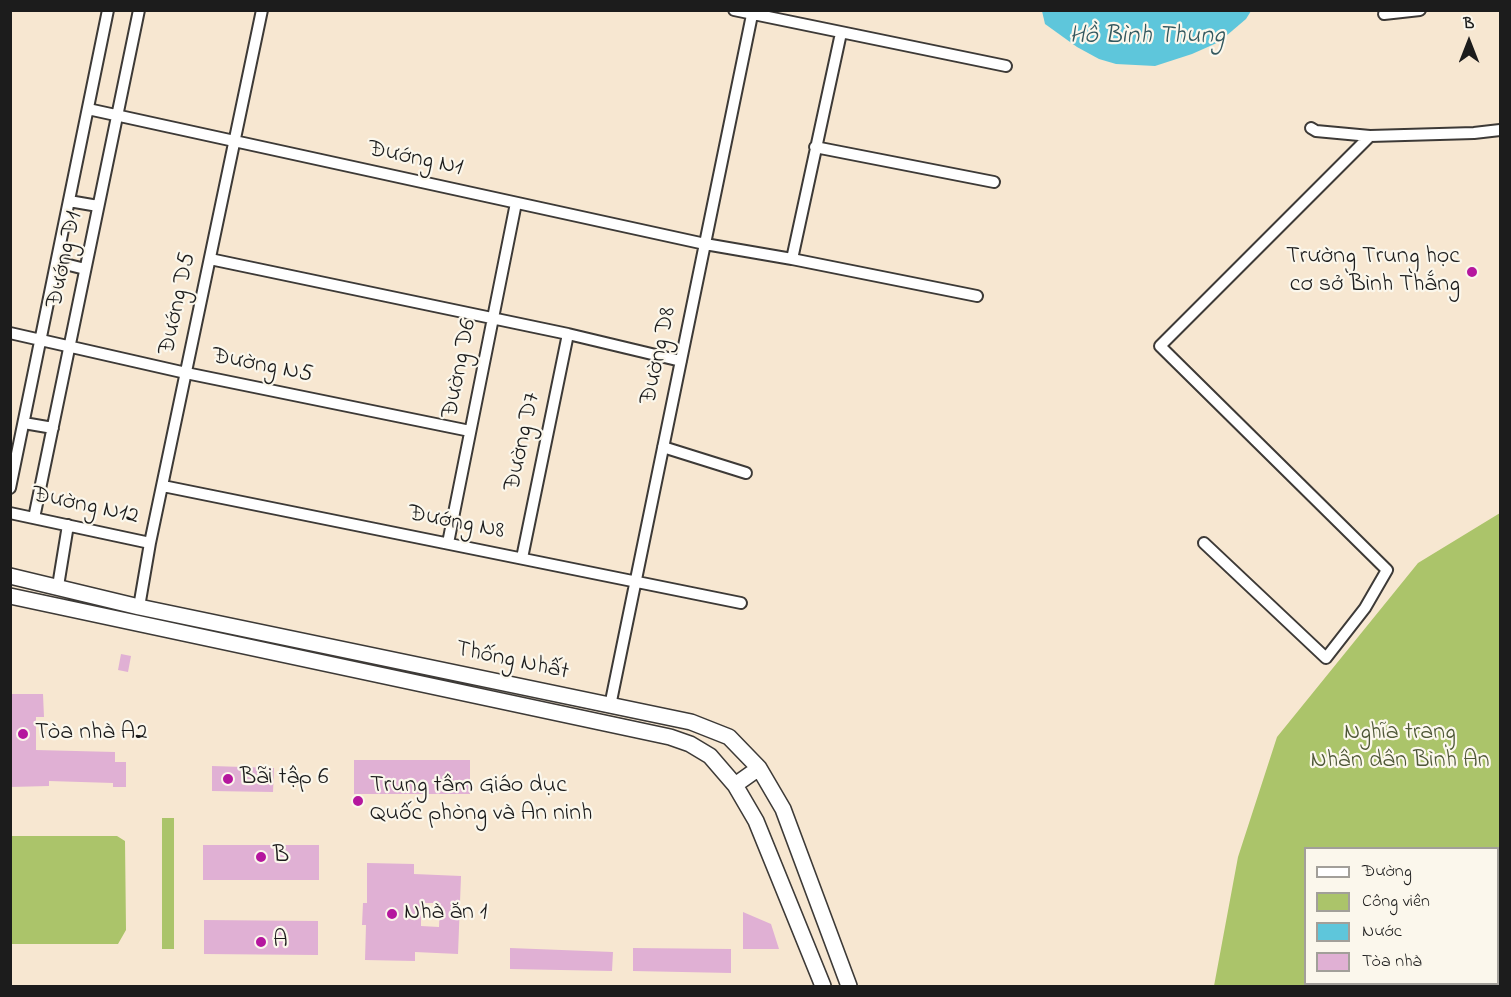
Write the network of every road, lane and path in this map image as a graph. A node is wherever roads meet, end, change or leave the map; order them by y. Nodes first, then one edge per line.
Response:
1 (108, 10) edge
2 (138, 10) edge
3 (262, 10) edge
4 (734, 10) edge
5 (1420, 10) edge
6 (753, 13) edge
7 (1384, 14) dead end
8 (841, 33) junction
9 (1006, 66) dead end
10 (88, 109) junction
11 (117, 117) junction
12 (1311, 128) dead end
13 (1500, 130) edge
14 (1370, 136) junction
15 (235, 142) junction
16 (815, 147) junction
17 (994, 182) dead end
18 (69, 201) junction
19 (516, 203) junction
20 (98, 206) junction
21 (705, 244) junction
22 (210, 259) junction
23 (792, 259) junction
24 (57, 262) junction
25 (86, 269) junction
26 (977, 296) dead end
27 (493, 318) junction
28 (10, 333) edge
29 (568, 334) junction
30 (41, 339) junction
31 (70, 346) junction
32 (681, 361) junction
33 (186, 373) junction
34 (24, 423) junction
35 (53, 428) junction
36 (470, 431) junction
37 (663, 447) junction
38 (746, 473) dead end
39 (163, 486) junction
40 (10, 488) edge
41 (10, 513) edge
42 (34, 518) junction
43 (68, 525) junction
44 (150, 543) junction
45 (448, 543) junction
46 (1204, 543) dead end
47 (522, 558) junction
48 (10, 576) edge
49 (636, 581) junction
50 (58, 586) junction
51 (10, 596) edge
52 (741, 603) dead end
53 (139, 607) junction
54 (134, 622) junction
55 (610, 706) junction
56 (759, 768) junction
57 (735, 785) junction
58 (824, 987) edge
59 (849, 987) edge

1 - 10 street, Đướng D1
2 - 11 street, Đướng D1
3 - 15 street, Đướng D5
4 - 6 street
5 - 7 street
6 - 8 street
6 - 21 street, Đường D8
8 - 9 street
8 - 16 street
10 - 11 street, Đướng N1
10 - 18 street, Đướng D1
11 - 15 street, Đướng N1
11 - 20 street, Đướng D1
12 - 14 street
13 - 14 street
14 - 46 street
15 - 19 street, Đướng N1
15 - 22 street, Đướng D5
16 - 17 street
16 - 23 street
18 - 20 street
18 - 24 street, Đướng D1
19 - 21 street, Đướng N1
19 - 27 street, Đường D6
20 - 25 street, Đướng D1
21 - 23 street, Đướng N1
21 - 32 street, Đường D8
22 - 27 street
22 - 33 street, Đướng D5
23 - 26 street, Đướng N1
24 - 25 street
24 - 30 street, Đướng D1
25 - 31 street, Đướng D1
27 - 29 street
27 - 36 street, Đường D6
28 - 30 street, Đường N5
29 - 32 street
29 - 47 street, Đường D7
30 - 31 street, Đường N5
30 - 34 street, Đướng D1
31 - 33 street, Đường N5
31 - 35 street, Đướng D1
32 - 37 street, Đường D8
33 - 36 street, Đường N5
33 - 39 street, Đướng D5
34 - 35 street
34 - 40 street, Đướng D1
35 - 42 street, Đướng D1
36 - 45 street, Đường D6
37 - 38 street
37 - 49 street, Đường D8
39 - 44 street, Đướng D5
39 - 45 street, Đướng N8
41 - 42 street, Đường N12
42 - 43 street, Đường N12
43 - 44 street, Đường N12
43 - 50 street
44 - 53 street, Đướng D5
45 - 47 street, Đướng N8
47 - 49 street, Đướng N8
48 - 50 main road, Thống Nhất
49 - 52 street, Đướng N8
49 - 55 street, Đường D8
50 - 53 main road, Thống Nhất
51 - 54 main road, Thống Nhất
53 - 54 main road
53 - 55 main road, Thống Nhất
54 - 57 main road, Thống Nhất
55 - 56 main road, Thống Nhất
56 - 57 main road
56 - 59 main road, Thống Nhất
57 - 58 main road, Thống Nhất

